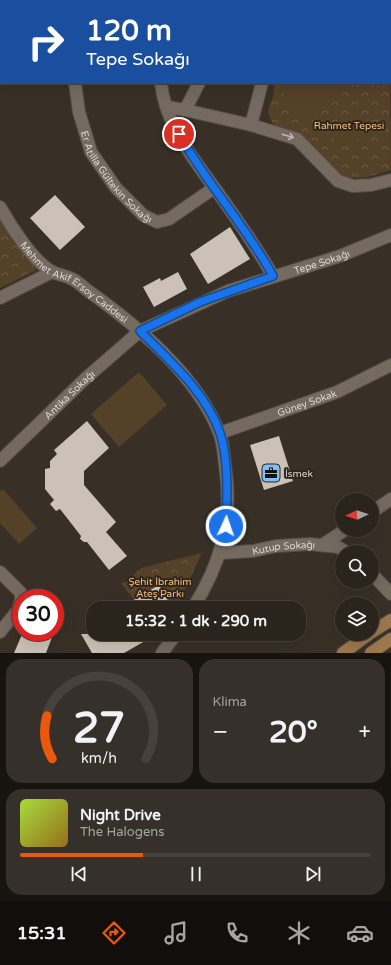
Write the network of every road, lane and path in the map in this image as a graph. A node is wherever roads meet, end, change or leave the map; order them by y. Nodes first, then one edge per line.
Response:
1 (75, 84) edge
2 (161, 84) edge
3 (198, 84) edge
4 (262, 84) edge
5 (167, 107) junction
6 (185, 110) junction
7 (250, 126) junction
8 (391, 180) edge
9 (214, 188) junction
10 (0, 206) edge
11 (391, 235) edge
12 (52, 272) junction
13 (273, 276) junction
14 (0, 298) edge
15 (140, 331) junction
16 (391, 365) edge
17 (220, 433) junction
18 (0, 461) edge
19 (391, 499) edge
20 (379, 507) edge
21 (335, 537) edge
22 (322, 545) junction
23 (335, 547) edge
24 (220, 552) junction
25 (0, 572) edge
26 (379, 581) edge
27 (17, 589) edge
28 (391, 594) edge
29 (197, 601) edge
30 (12, 617) edge
31 (391, 620) edge
32 (379, 628) edge
33 (0, 632) edge
34 (391, 639) edge
35 (171, 641) edge
36 (359, 641) edge
37 (162, 653) edge
38 (343, 653) edge
39 (371, 653) edge

1 - 9 street, Er Atilla Gültekin Sokağı
2 - 5 street
3 - 6 street
4 - 7 street
5 - 6 street
5 - 9 street
6 - 7 street
7 -> 8 street
9 - 13 street
10 - 12 street, Mehmet Akif Ersoy Caddesi
11 - 13 street, Tepe Sokağı
12 - 14 street
12 - 15 street, Mehmet Akif Ersoy Caddesi
13 - 15 street, Tepe Sokağı
15 - 17 street, Mehmet Akif Ersoy Caddesi
15 - 18 street, Antika Sokağı
16 - 17 street, Güney Sokak
17 - 24 street, Mehmet Akif Ersoy Caddesi
19 - 20 street
21 - 22 street
22 - 23 street, Kutup Sokağı
22 - 24 street, Kutup Sokağı
24 - 29 street, Mehmet Akif Ersoy Caddesi
25 - 27 street
26 - 28 street
30 - 33 street
31 - 32 main road
34 - 39 main road
35 - 37 street
36 - 38 main road

